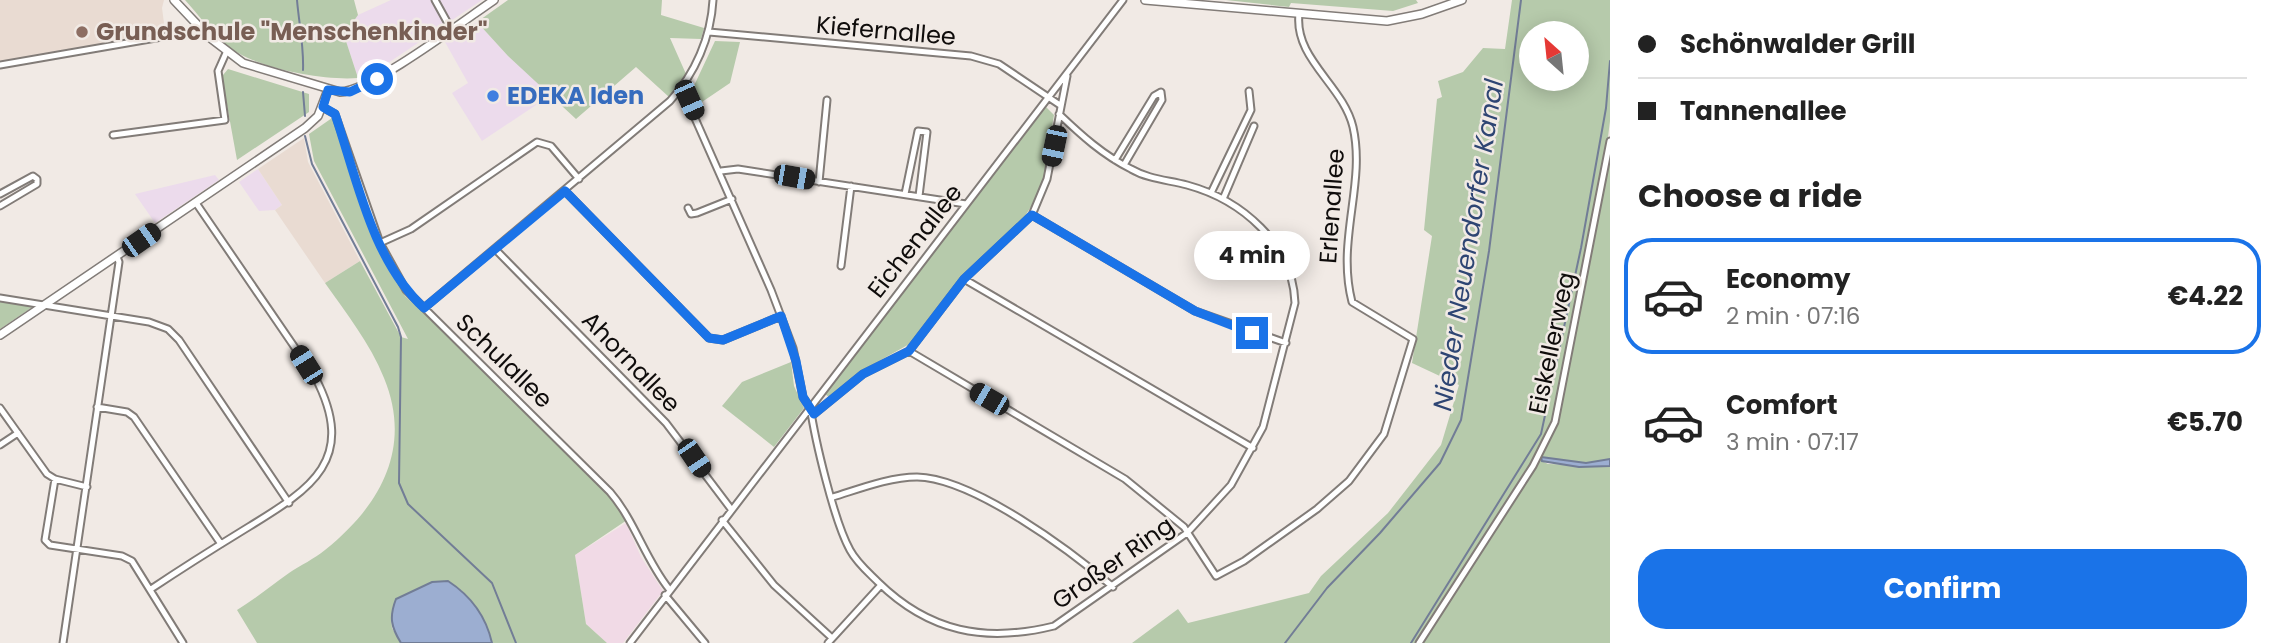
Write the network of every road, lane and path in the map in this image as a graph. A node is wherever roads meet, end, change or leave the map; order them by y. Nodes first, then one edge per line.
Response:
1 (174, 0) edge
2 (435, 0) edge
3 (494, 0) edge
4 (713, 0) edge
5 (1123, 0) edge
6 (1144, 0) edge
7 (1462, 0) edge
8 (1299, 14) junction
9 (451, 29) junction
10 (202, 30) junction
11 (709, 32) junction
12 (226, 53) junction
13 (0, 65) edge
14 (1068, 73) junction
15 (681, 89) junction
16 (328, 90) junction
17 (1249, 91) dead end
18 (1049, 98) junction
19 (827, 100) dead end
20 (1060, 104) junction
21 (323, 107) junction
22 (1059, 114) junction
23 (1254, 126) dead end
24 (113, 135) dead end
25 (1610, 141) edge
26 (1115, 160) junction
27 (1124, 165) junction
28 (721, 171) junction
29 (579, 179) junction
30 (819, 182) junction
31 (851, 187) junction
32 (565, 191) junction
33 (1211, 193) junction
34 (0, 194) edge
35 (905, 194) junction
36 (919, 196) junction
37 (732, 199) junction
38 (1223, 199) junction
39 (195, 203) junction
40 (966, 204) junction
41 (0, 206) edge
42 (688, 208) dead end
43 (1032, 215) junction
44 (380, 243) junction
45 (495, 249) junction
46 (117, 257) junction
47 (841, 266) dead end
48 (964, 279) junction
49 (0, 298) edge
50 (43, 306) junction
51 (424, 308) junction
52 (781, 316) junction
53 (111, 317) junction
54 (0, 335) edge
55 (1286, 343) junction
56 (909, 351) junction
57 (810, 406) junction
58 (97, 407) junction
59 (0, 408) edge
60 (18, 433) junction
61 (0, 445) edge
62 (1254, 448) junction
63 (55, 479) junction
64 (87, 487) junction
65 (833, 497) junction
66 (289, 503) junction
67 (731, 509) junction
68 (722, 520) junction
69 (1187, 533) junction
70 (221, 544) junction
71 (79, 549) junction
72 (881, 585) junction
73 (1113, 587) junction
74 (151, 589) junction
75 (669, 589) junction
76 (664, 595) junction
77 (830, 641) edge
78 (64, 643) edge
79 (183, 643) edge
80 (630, 643) edge
81 (705, 643) edge
82 (1419, 643) edge

1 - 10 main road
2 - 9 street
3 - 9 main road
4 - 11 street
5 - 14 street, Eichenallee
6 - 8 main road
7 - 8 main road
8 - 69 street, Erlenallee
9 - 16 main road
10 - 12 main road
10 - 13 street
11 - 15 street
11 - 18 street, Kiefernallee
12 - 16 main road
12 - 24 street
14 - 18 street, Eichenallee
14 - 20 street, Eichenallee
15 - 28 street, Großer Ring
15 - 29 street
16 - 21 main road
17 - 33 street
18 - 20 street
18 - 40 street, Eichenallee
19 - 30 street
20 - 22 street, Eichenallee
21 - 39 main road
21 - 44 street, Schulallee
22 - 26 street, Großer Ring
22 - 43 street, Eichenallee
23 - 38 street
25 - 82 street, Eiskellerweg
26 - 27 street, Großer Ring
26 - 27 street
27 - 33 street, Großer Ring
28 - 30 street
28 - 37 street, Großer Ring
29 - 32 street
29 - 44 street
30 - 31 street
31 - 35 street
31 - 47 street
32 - 45 street
32 - 52 street
33 - 38 street, Großer Ring
34 - 41 street
35 - 36 street
35 - 36 street
36 - 40 street
37 - 42 street
37 - 52 street, Großer Ring
38 - 55 street, Großer Ring
39 - 46 main road
39 - 66 street
40 - 57 street, Eichenallee
43 - 48 street, Eichenallee
43 - 55 street
44 - 51 street, Schulallee
45 - 51 street
45 - 67 street, Ahornallee
46 - 50 main road
46 - 53 street
48 - 56 street, Eichenallee
48 - 62 street
49 - 50 street
50 - 53 street
50 - 54 main road
51 - 75 street, Schulallee
52 - 57 street, Großer Ring
53 - 58 street
53 - 66 street
55 - 62 street, Großer Ring
56 - 57 street, Eichenallee
56 - 69 street
57 - 65 street, Großer Ring
57 - 67 street, Eichenallee
58 - 64 street
58 - 70 street
59 - 60 street
60 - 61 street
60 - 63 street
62 - 69 street, Großer Ring
63 - 64 street
63 - 71 street
64 - 71 street
65 - 72 street, Großer Ring
65 - 73 street
66 - 70 street
67 - 68 street, Eichenallee
68 - 75 street, Eichenallee
68 - 77 street
69 - 73 street, Großer Ring
70 - 74 street
71 - 74 street
71 - 78 street
72 - 73 street, Großer Ring
72 - 77 street
74 - 79 street
75 - 76 street, Eichenallee
76 - 80 street, Eichenallee
76 - 81 street

